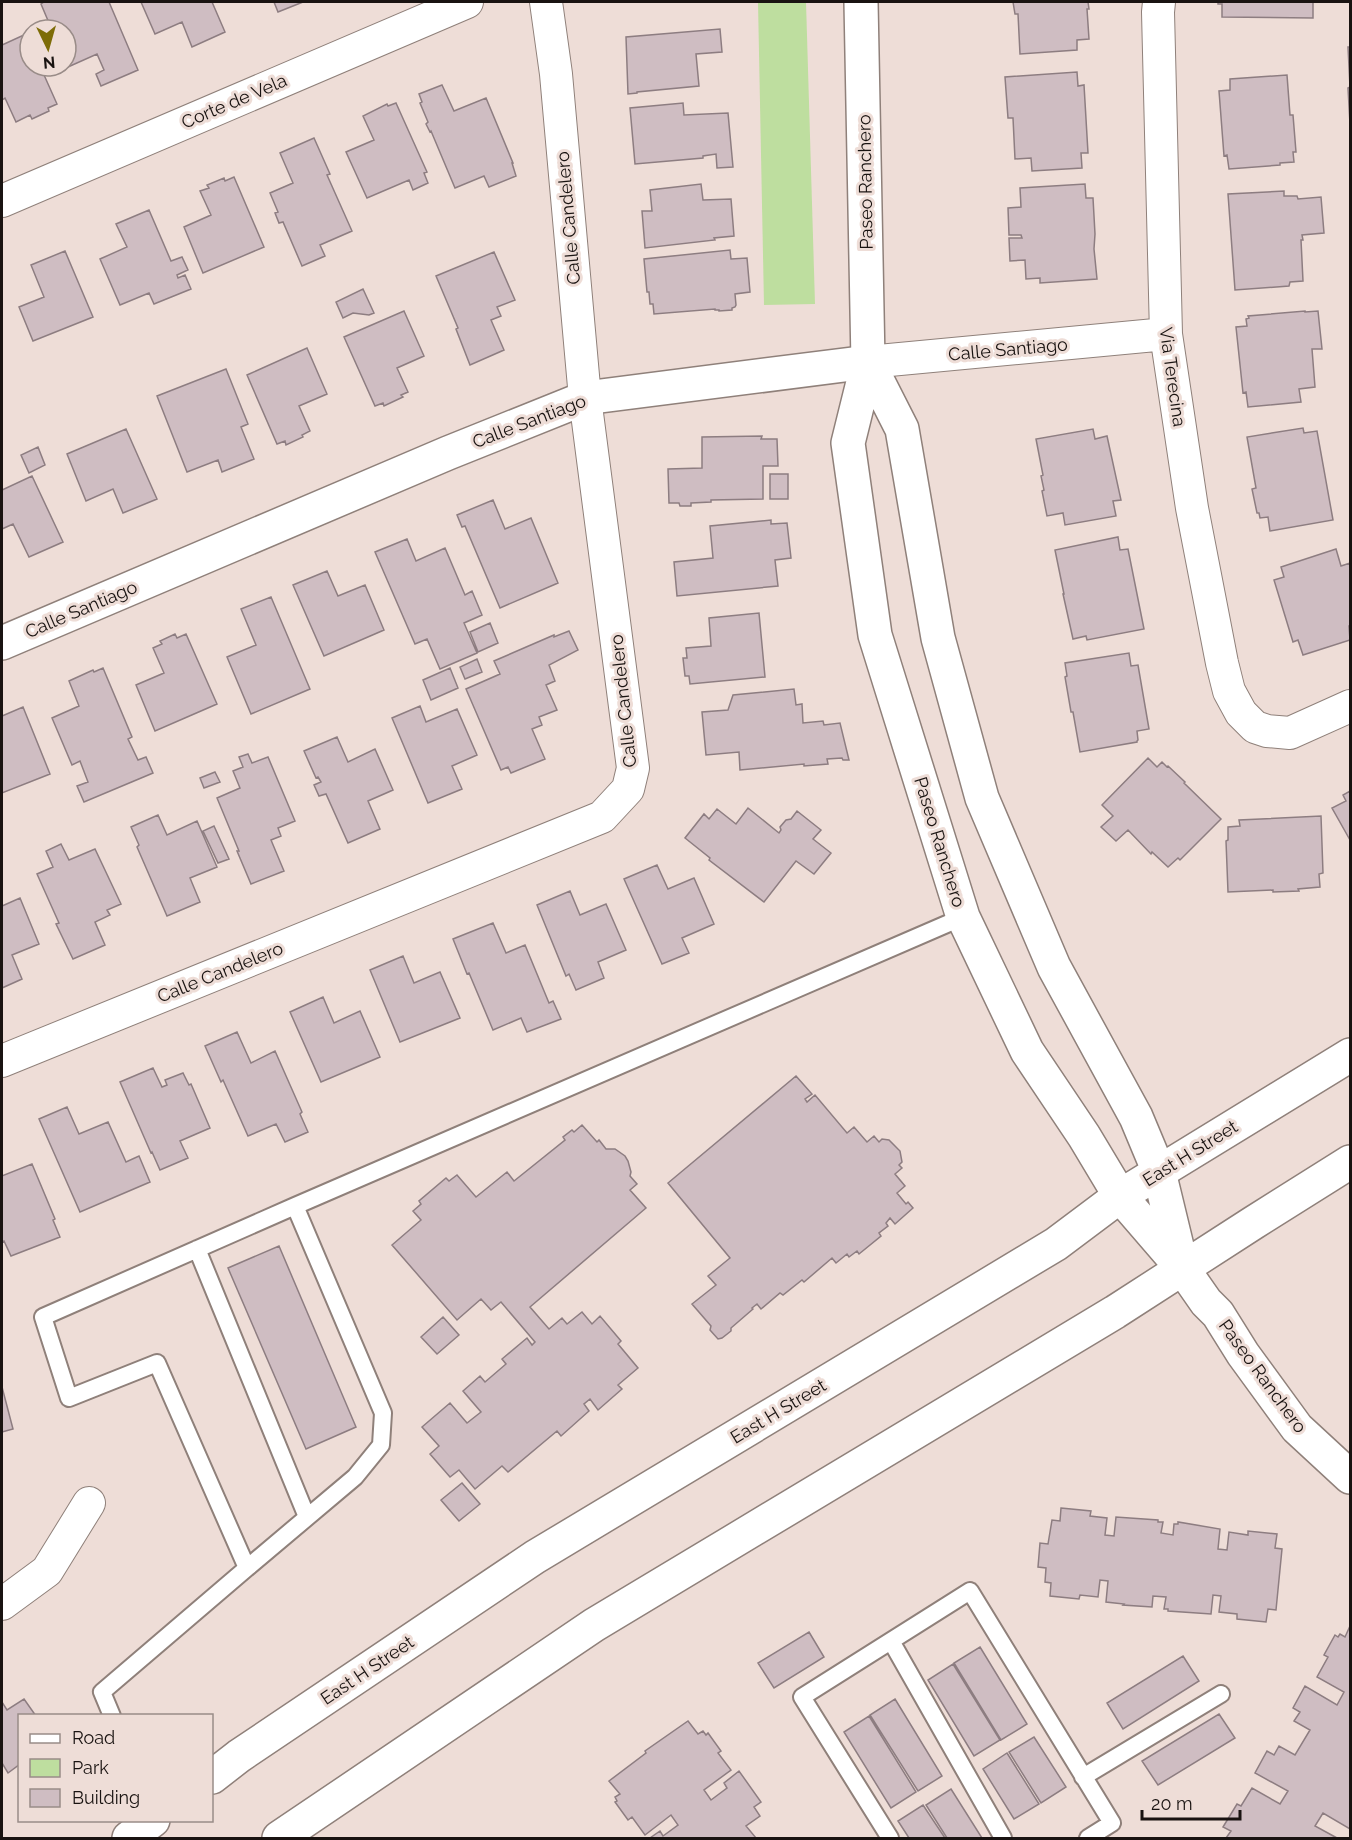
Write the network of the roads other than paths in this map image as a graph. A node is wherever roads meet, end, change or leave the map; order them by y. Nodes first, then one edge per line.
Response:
1 (467, 2) edge
2 (546, 2) edge
3 (861, 2) edge
4 (1159, 2) edge
5 (2, 201) edge
6 (1166, 334) junction
7 (868, 362) junction
8 (585, 398) junction
9 (2, 643) edge
10 (1350, 705) edge
11 (963, 917) junction
12 (1350, 1054) edge
13 (2, 1060) edge
14 (1350, 1162) edge
15 (1159, 1172) junction
16 (1120, 1196) junction
17 (295, 1206) junction
18 (197, 1249) junction
19 (1183, 1269) junction
20 (1350, 1477) edge
21 (89, 1503) dead end
22 (308, 1517) junction
23 (247, 1568) junction
24 (2, 1604) edge
25 (891, 1641) junction
26 (1221, 1694) dead end
27 (111, 1714) edge
28 (213, 1776) edge
29 (1083, 1777) junction
30 (152, 1822) edge
31 (129, 1839) edge
32 (279, 1839) edge
33 (890, 1839) edge
34 (1003, 1839) edge
35 (1088, 1839) edge

1 - 5 street, Corte de Vela
2 - 8 street, Calle Candelero
3 - 7 main road, Paseo Ranchero
4 - 6 street, Via Terecina
6 - 7 street, Calle Santiago
6 - 10 street, Via Terecina
7 - 8 main road, Calle Santiago
7 - 11 main road, Paseo Ranchero
7 - 15 main road, Paseo Ranchero
8 - 9 main road, Calle Santiago
8 - 13 street, Calle Candelero
11 - 16 main road, Paseo Ranchero
11 - 17 lane
12 - 15 main road, East H Street
14 - 19 main road
15 - 16 main road, East H Street
15 - 19 main road, Paseo Ranchero
16 - 19 main road, Paseo Ranchero
16 - 28 main road, East H Street
17 - 18 lane
17 - 22 lane
18 - 22 lane
18 - 23 lane
19 - 20 main road, Paseo Ranchero
19 - 32 main road
21 - 24 street
22 - 23 lane
23 - 27 lane
25 - 29 lane
25 - 33 lane
25 - 34 lane
26 - 29 lane
29 - 35 lane
30 - 31 main road

